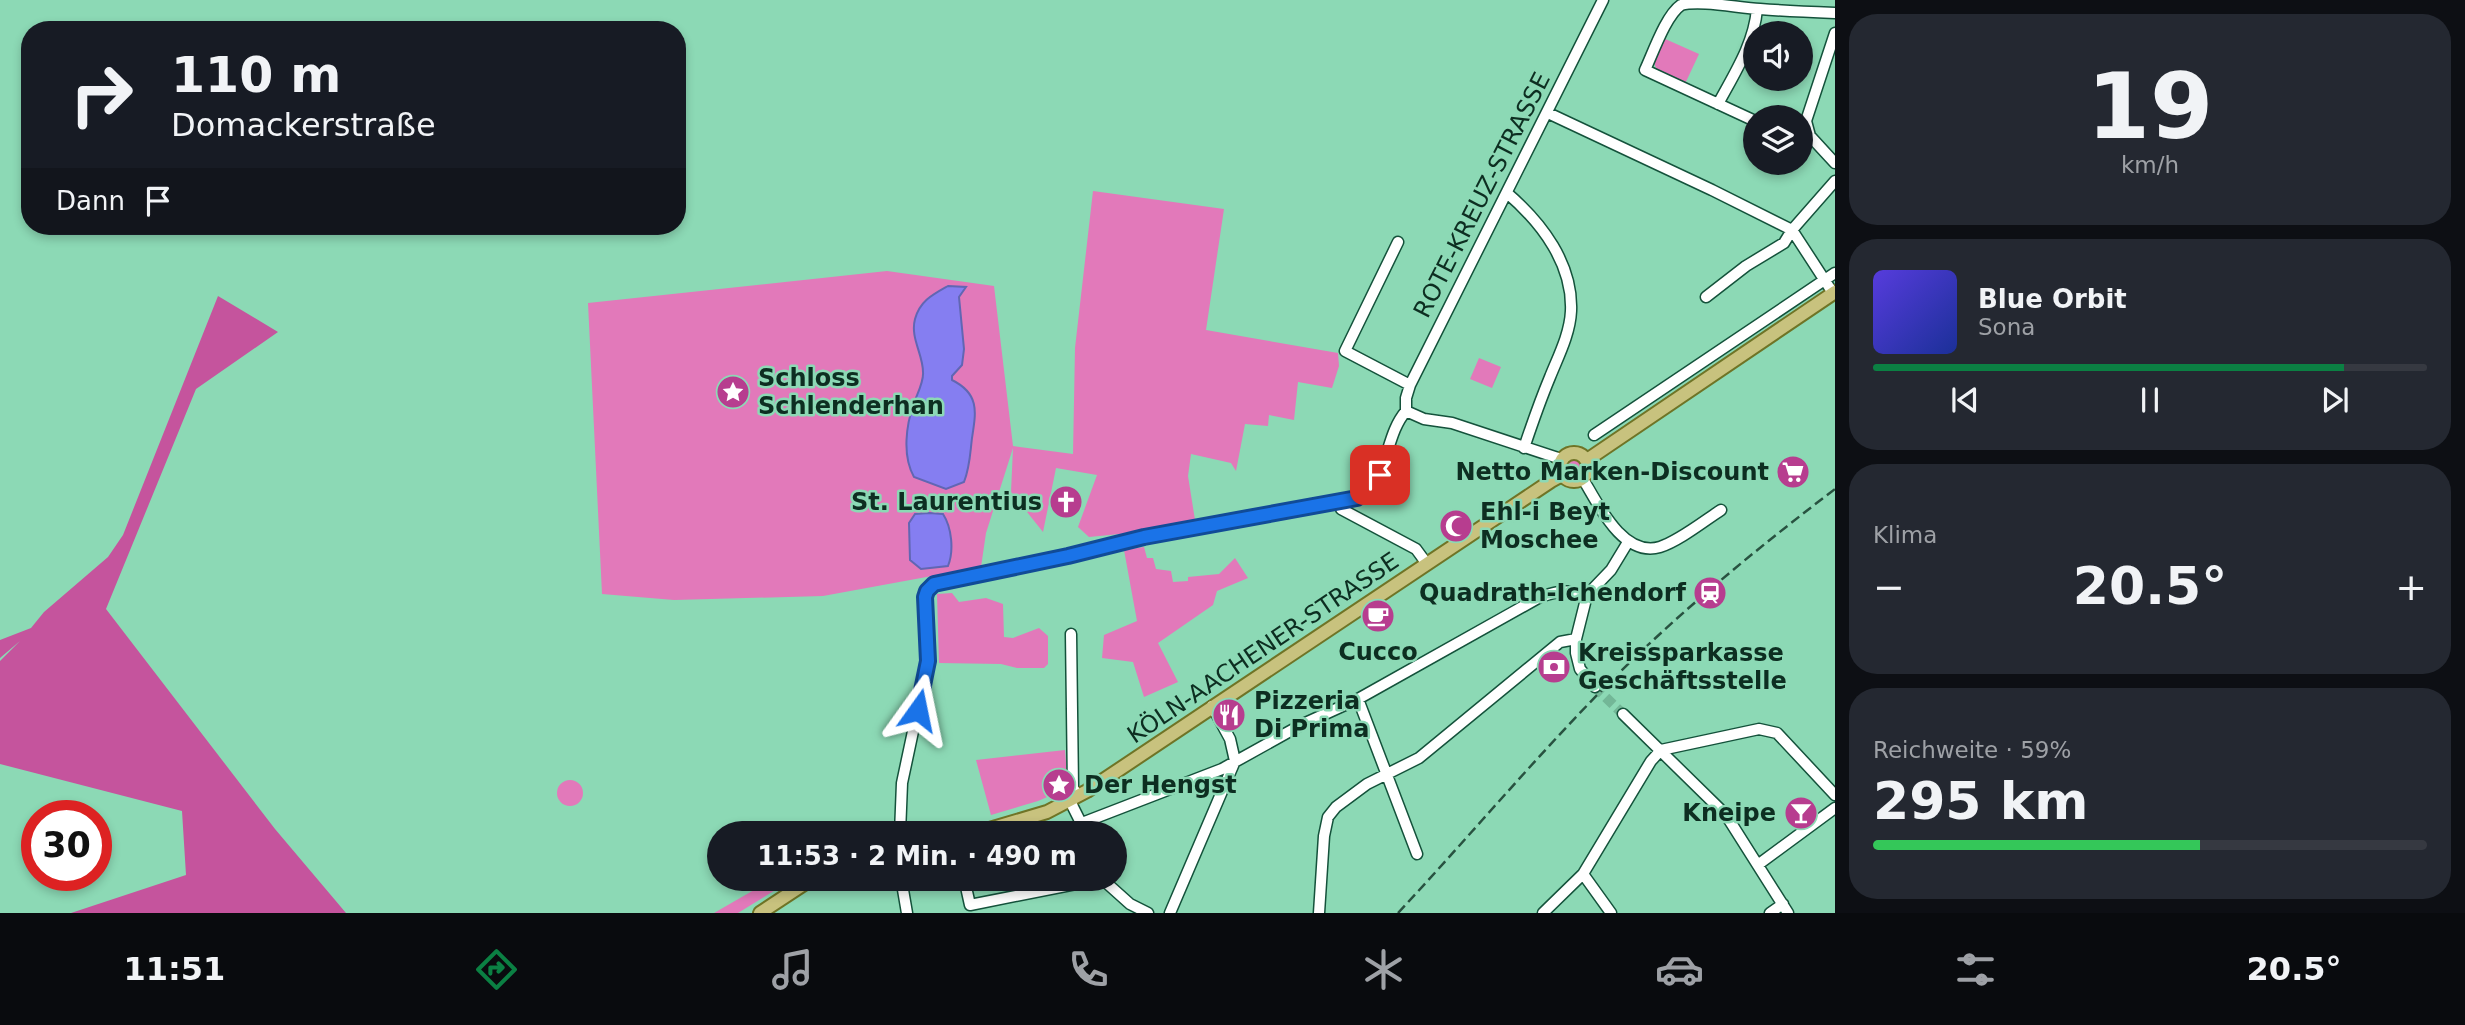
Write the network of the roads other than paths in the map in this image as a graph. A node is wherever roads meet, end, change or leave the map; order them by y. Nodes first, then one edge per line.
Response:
1 (1603, 0) edge
2 (1682, 2) edge
3 (1757, 9) junction
4 (1835, 13) edge
5 (1835, 33) edge
6 (1718, 104) junction
7 (1810, 105) edge
8 (1548, 113) junction
9 (1743, 115) edge
10 (1813, 140) edge
11 (1835, 163) edge
12 (1835, 181) edge
13 (1507, 193) junction
14 (1792, 230) junction
15 (1398, 242) dead end
16 (1835, 274) edge
17 (1825, 280) junction
18 (1834, 293) edge
19 (1706, 297) dead end
20 (1410, 384) junction
21 (1406, 411) junction
22 (1629, 413) junction
23 (1631, 429) junction
24 (1594, 435) dead end
25 (1524, 448) junction
26 (1561, 459) junction
27 (1587, 460) junction
28 (1562, 475) junction
29 (1583, 479) junction
30 (1339, 502) junction
31 (1721, 510) dead end
32 (1628, 542) junction
33 (1427, 564) junction
34 (1587, 595) junction
35 (1071, 634) dead end
36 (1576, 639) junction
37 (1595, 687) tunnel mouth
38 (1358, 699) junction
39 (1212, 706) junction
40 (1623, 713) tunnel mouth
41 (1661, 750) junction
42 (1235, 761) junction
43 (1388, 773) junction
44 (1835, 795) edge
45 (1074, 799) junction
46 (1835, 808) edge
47 (900, 821) edge
48 (1019, 821) edge
49 (1082, 821) edge
50 (1100, 821) edge
51 (1417, 855) dead end
52 (1759, 864) junction
53 (1583, 874) junction
54 (793, 891) edge
55 (903, 891) edge
56 (967, 891) edge
57 (1041, 891) edge
58 (1114, 891) edge
59 (1786, 909) edge
60 (760, 913) edge
61 (907, 913) edge
62 (1148, 913) edge
63 (1170, 913) edge
64 (1319, 913) edge
65 (1543, 913) edge
66 (1611, 913) edge
67 (1770, 913) edge

1 - 8 street, ROTE-KREUZ-STRASSE
2 - 3 street
2 - 6 street
3 - 4 street
3 - 6 street
5 - 7 street
6 - 9 street
8 - 13 street, ROTE-KREUZ-STRASSE
8 - 14 street
10 - 11 street
12 - 14 street
13 - 20 street, ROTE-KREUZ-STRASSE
13 - 25 street
14 - 17 street
14 - 19 street
15 - 20 street
16 - 17 street
17 - 18 street
17 - 22 street
18 - 23 main road
20 - 21 street, ROTE-KREUZ-STRASSE
21 - 25 street
21 - 30 street, ROTE-KREUZ-STRASSE
22 - 23 street
22 - 24 street
23 - 27 main road
25 - 26 street
26 - 27 main road
26 - 28 main road
27 - 29 main road
28 - 29 main road
28 - 33 main road, KÖLN-AACHENER-STRASSE
29 - 32 street
30 - 33 street
30 - 47 street, ROTE-KREUZ-STRASSE
31 - 32 street
32 - 34 street
33 - 39 main road, KÖLN-AACHENER-STRASSE
34 - 36 street
34 - 38 street
35 - 45 street
36 - 37 street
36 - 43 street
38 - 42 street
38 - 43 street
39 - 42 street
39 - 45 main road, KÖLN-AACHENER-STRASSE
40 - 41 street
41 - 44 street
41 - 52 street
41 - 53 street
42 - 50 street
42 - 63 street
43 - 51 street
43 - 64 street
45 - 48 main road, KÖLN-AACHENER-STRASSE
45 - 49 street
46 - 52 street
52 - 59 street
53 - 65 street
53 - 66 street
54 - 60 main road
55 - 61 street
56 - 57 street
58 - 62 street
59 - 67 street

